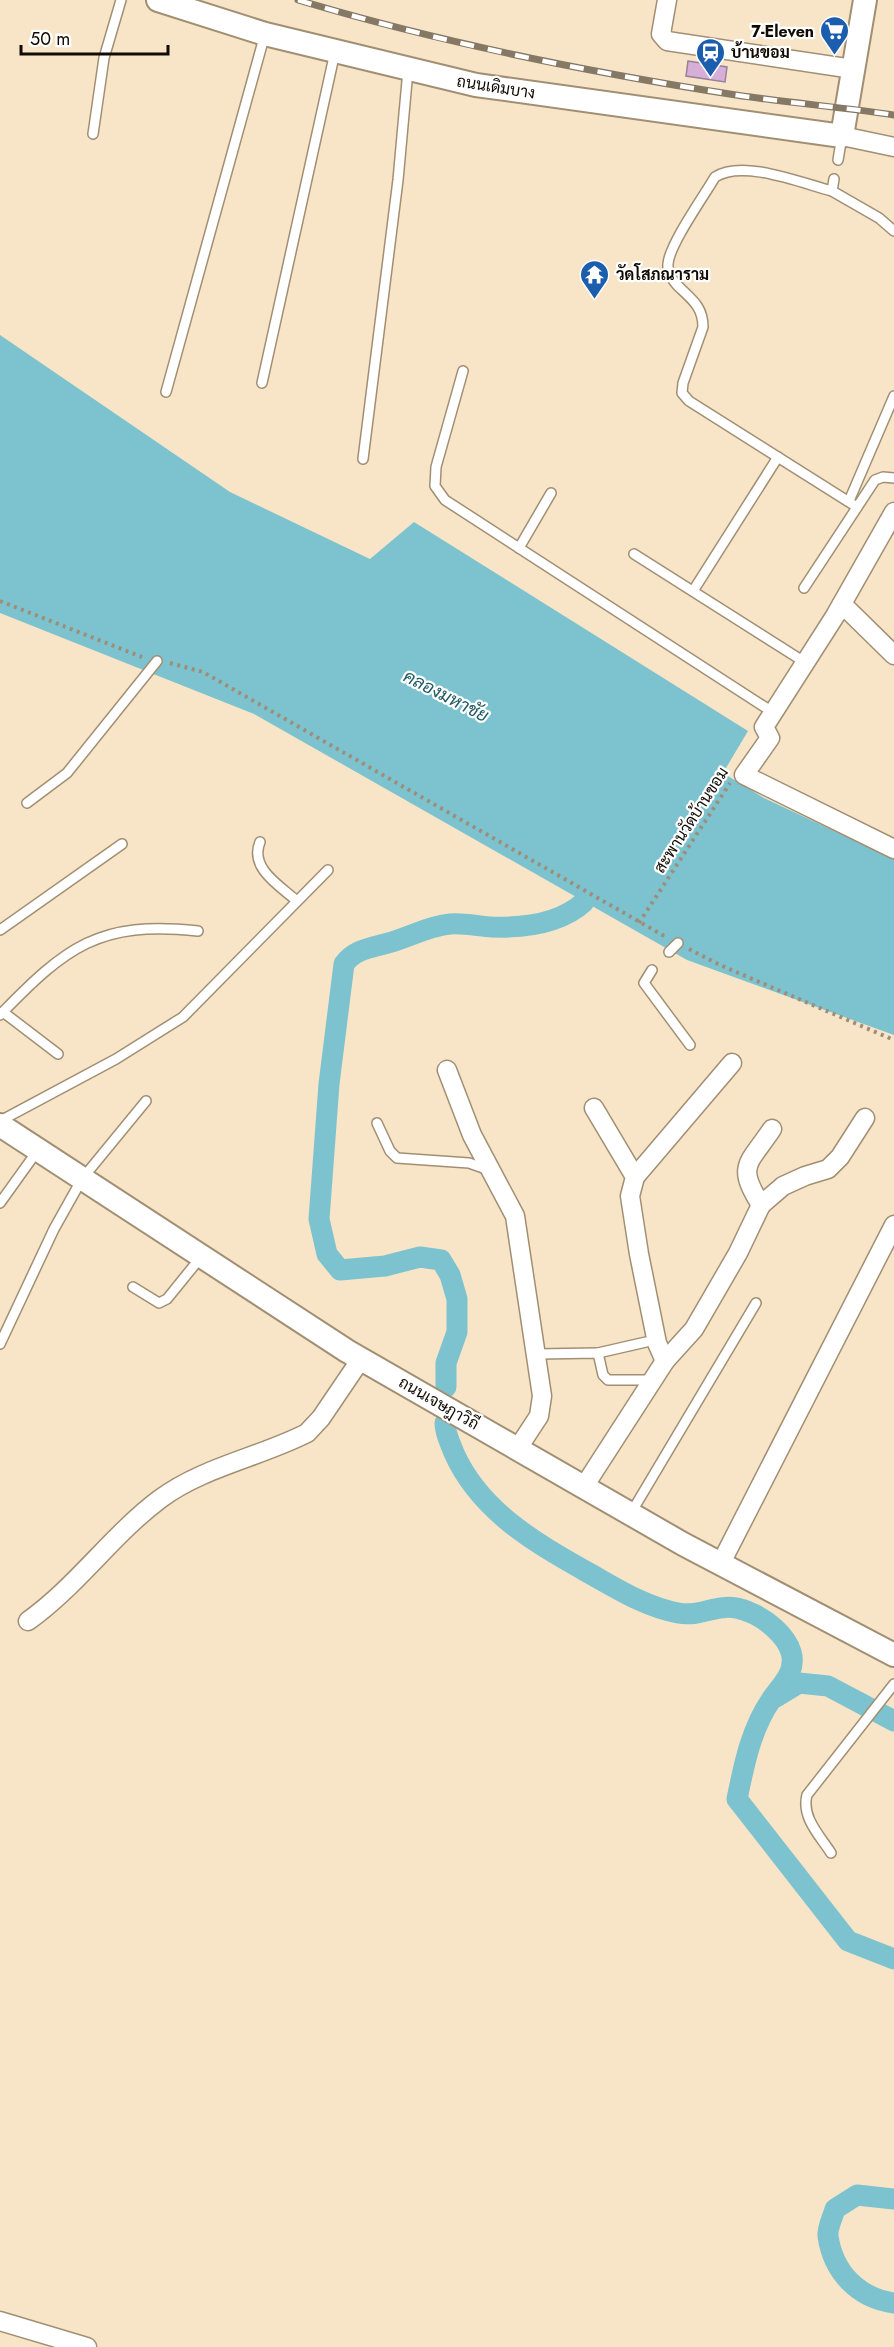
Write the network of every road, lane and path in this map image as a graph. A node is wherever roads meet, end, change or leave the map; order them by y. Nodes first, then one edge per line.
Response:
1 (121, 0) edge
2 (158, 0) edge
3 (667, 0) edge
4 (865, 0) edge
5 (265, 34) junction
6 (335, 51) junction
7 (853, 69) junction
8 (408, 70) junction
9 (93, 134) dead end
10 (842, 136) junction
11 (894, 147) edge
12 (838, 160) dead end
13 (834, 179) dead end
14 (832, 191) junction
15 (894, 231) edge
16 (463, 371) dead end
17 (262, 383) dead end
18 (166, 392) dead end
19 (894, 396) edge
20 (778, 457) junction
21 (363, 459) dead end
22 (894, 478) edge
23 (551, 492) dead end
24 (853, 504) junction
25 (894, 512) edge
26 (519, 548) junction
27 (634, 554) dead end
28 (804, 588) dead end
29 (693, 591) junction
30 (0, 601) edge
31 (842, 604) junction
32 (894, 655) edge
33 (157, 660) junction
34 (807, 663) junction
35 (774, 713) junction
36 (732, 779) dead end
37 (27, 803) dead end
38 (260, 842) dead end
39 (122, 844) dead end
40 (894, 849) edge
41 (328, 870) dead end
42 (297, 901) junction
43 (639, 923) junction
44 (0, 930) edge
45 (198, 931) dead end
46 (678, 943) junction
47 (669, 952) dead end
48 (652, 970) dead end
49 (2, 1014) edge
50 (894, 1040) edge
51 (690, 1045) dead end
52 (58, 1054) dead end
53 (732, 1063) dead end
54 (447, 1070) dead end
55 (146, 1101) dead end
56 (594, 1108) dead end
57 (865, 1118) dead end
58 (0, 1121) edge
59 (376, 1123) dead end
60 (0, 1125) edge
61 (772, 1129) dead end
62 (38, 1150) junction
63 (491, 1170) junction
64 (635, 1177) junction
65 (82, 1179) junction
66 (0, 1203) edge
67 (761, 1205) junction
68 (894, 1225) edge
69 (201, 1257) junction
70 (133, 1287) dead end
71 (756, 1303) dead end
72 (646, 1342) dead end
73 (0, 1344) edge
74 (598, 1353) junction
75 (537, 1354) junction
76 (361, 1359) junction
77 (665, 1361) junction
78 (652, 1380) junction
79 (518, 1448) junction
80 (585, 1485) junction
81 (631, 1513) junction
82 (721, 1563) junction
83 (28, 1621) dead end
84 (894, 1655) edge
85 (894, 1684) edge
86 (831, 1853) dead end
87 (0, 2321) edge
88 (87, 2347) edge

1 - 9 lane
2 - 5 street, ถนนเดิมบาง
3 - 7 street
4 - 7 street
5 - 6 street, ถนนเดิมบาง
5 - 18 lane
6 - 8 street, ถนนเดิมบาง
6 - 17 lane
7 - 10 street
8 - 10 street, ถนนเดิมบาง
8 - 21 lane
10 - 11 street
10 - 12 lane
13 - 14 lane
14 - 15 lane
14 - 20 lane
16 - 26 lane
19 - 24 lane
20 - 24 lane
20 - 29 lane
22 - 24 lane
23 - 26 lane
24 - 28 lane
25 - 31 street
26 - 35 lane
27 - 29 lane
29 - 34 lane
30 - 33 path
31 - 32 street
31 - 34 street
33 - 37 lane
33 - 43 path
34 - 35 street
35 - 40 street
36 - 43 path, สะพานวัดบ้านขอม
38 - 42 lane
39 - 44 lane
41 - 42 lane
42 - 58 lane
43 - 46 path
45 - 49 lane
46 - 47 lane
46 - 50 path
48 - 51 lane
49 - 52 lane
53 - 64 street
54 - 63 street
55 - 65 lane
56 - 64 street
57 - 67 street
59 - 63 lane
60 - 62 street, ถนนเจษฎาวิถี
61 - 67 street
62 - 65 street, ถนนเจษฎาวิถี
62 - 66 lane
63 - 75 street
64 - 77 street
65 - 69 street, ถนนเจษฎาวิถี
65 - 73 lane
67 - 77 street
68 - 82 street
69 - 70 lane
69 - 76 street, ถนนเจษฎาวิถี
71 - 81 lane
72 - 74 lane
74 - 75 lane
74 - 78 lane
75 - 79 street
76 - 79 street, ถนนเจษฎาวิถี
76 - 83 street
77 - 78 street
78 - 80 street
79 - 80 street, ถนนเจษฎาวิถี
80 - 81 street, ถนนเจษฎาวิถี
81 - 82 street, ถนนเจษฎาวิถี
82 - 84 street, ถนนเจษฎาวิถี
85 - 86 lane
87 - 88 street

